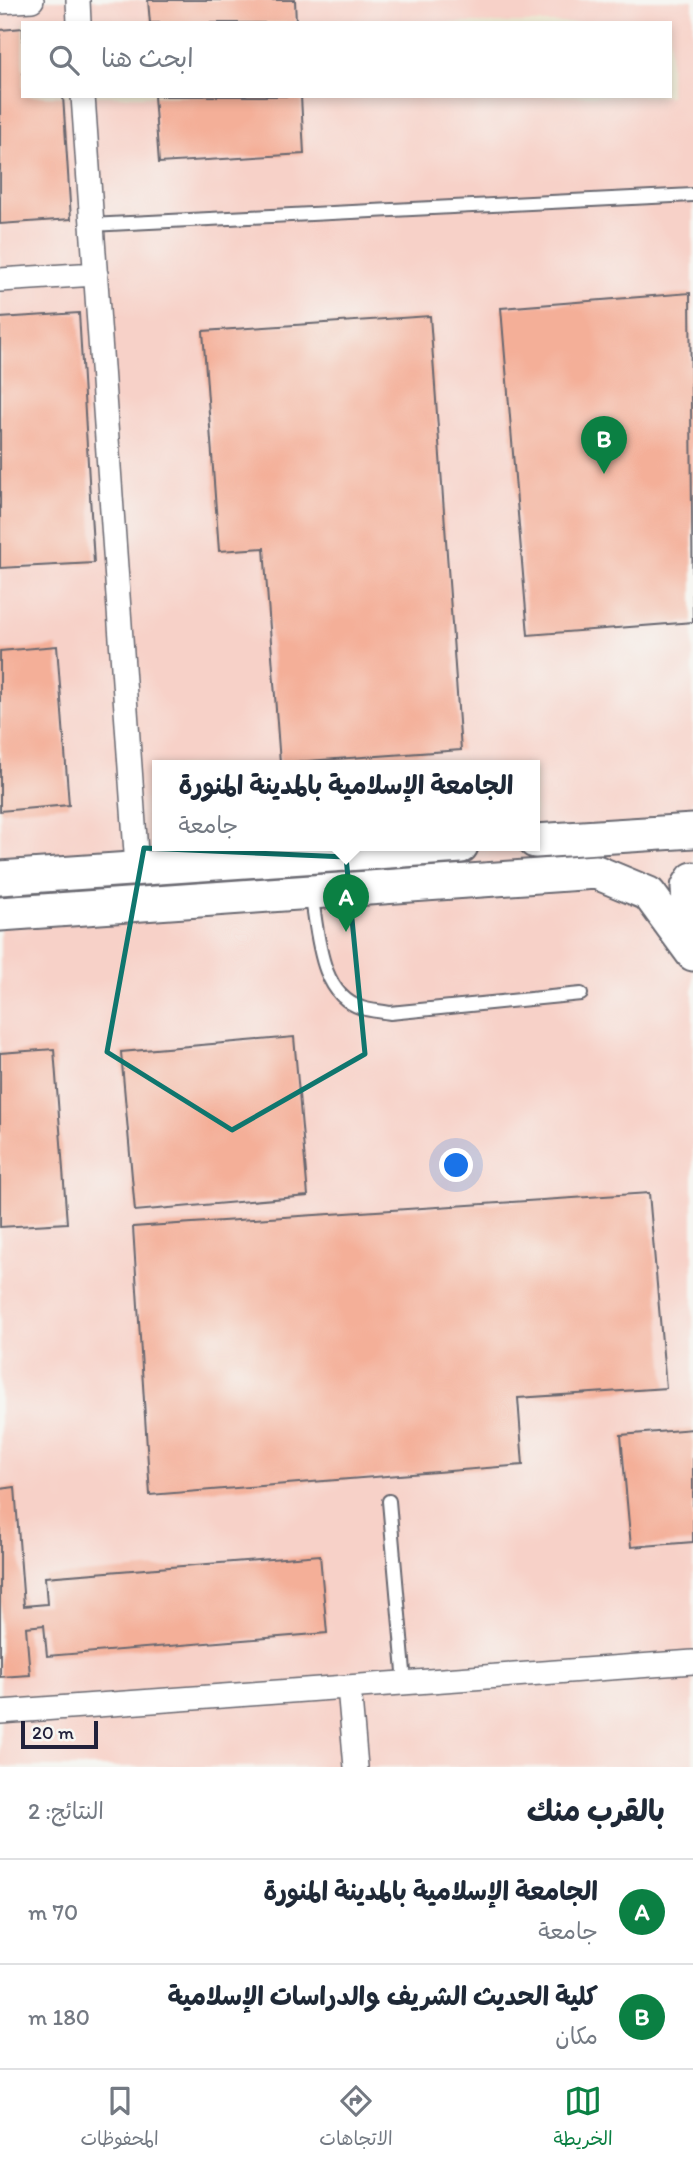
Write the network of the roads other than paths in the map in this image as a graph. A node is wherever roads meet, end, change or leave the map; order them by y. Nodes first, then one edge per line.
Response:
1 (32, 0) edge
2 (78, 0) edge
3 (0, 2) edge
4 (79, 21) edge
5 (83, 98) edge
6 (693, 195) edge
7 (90, 225) junction
8 (96, 274) junction
9 (0, 280) edge
10 (693, 831) edge
11 (540, 841) edge
12 (384, 851) edge
13 (137, 867) junction
14 (0, 878) edge
15 (693, 880) edge
16 (311, 892) junction
17 (0, 914) edge
18 (692, 953) edge
19 (581, 994) dead end
20 (389, 1502) dead end
21 (693, 1662) edge
22 (405, 1683) junction
23 (349, 1687) junction
24 (0, 1713) edge
25 (356, 1767) edge

1 - 3 street
2 - 4 street
5 - 7 street
6 - 7 lane
7 - 8 street
8 - 9 street
8 - 13 street
10 - 11 main road
12 - 13 main road
13 - 14 main road
15 - 18 main road
16 - 17 main road
16 - 18 main road
16 - 19 lane
20 - 22 lane
21 - 22 street
22 - 23 street
23 - 24 street
23 - 25 street

